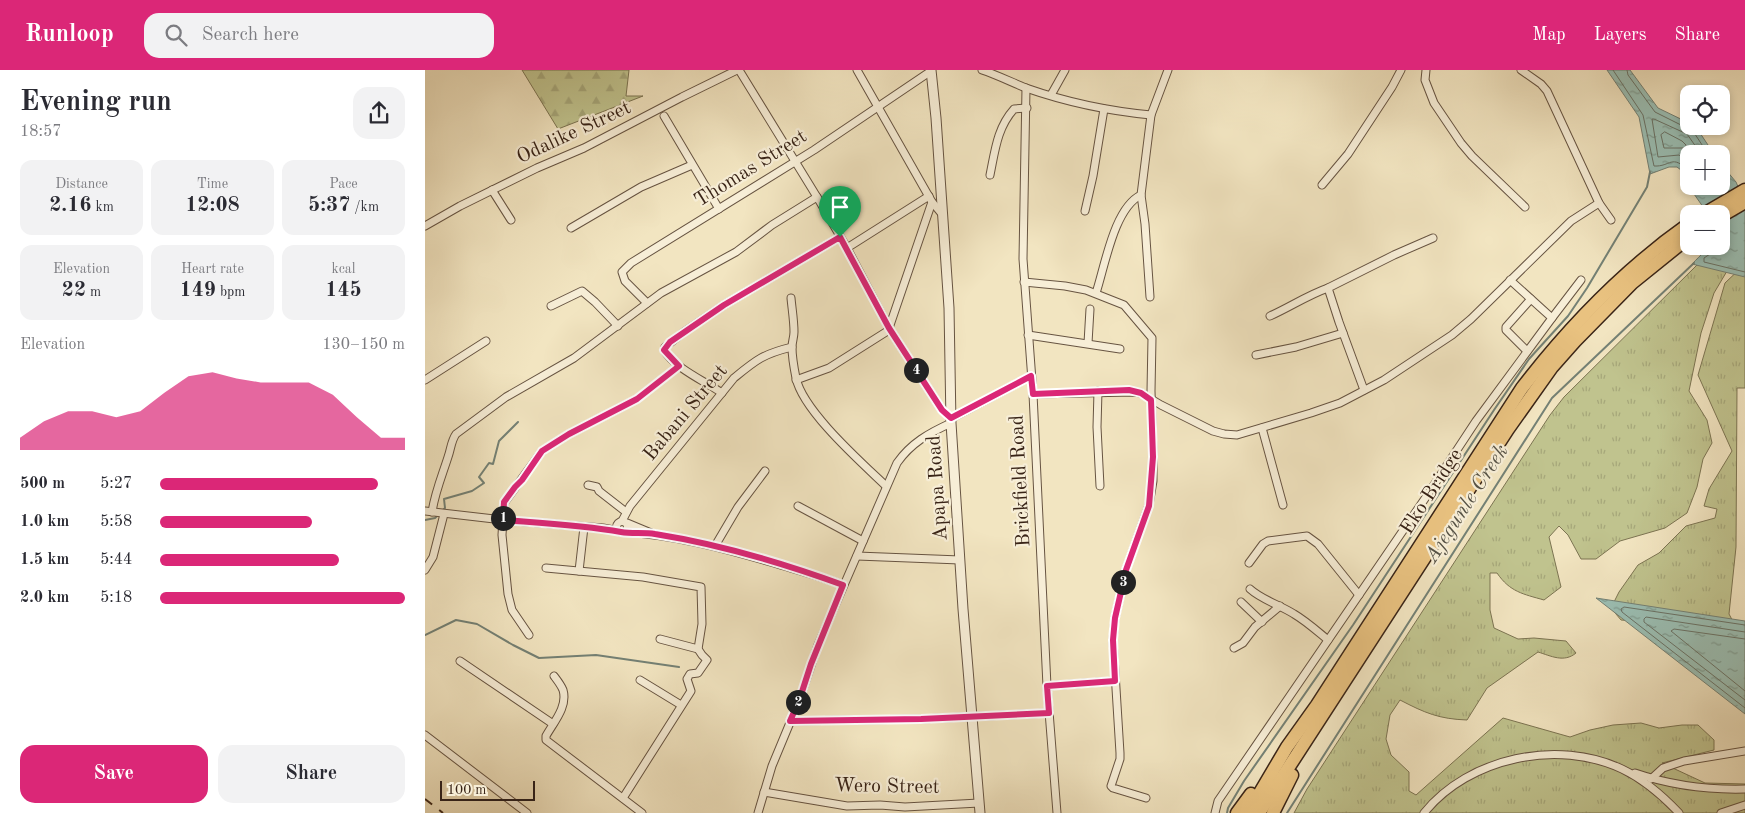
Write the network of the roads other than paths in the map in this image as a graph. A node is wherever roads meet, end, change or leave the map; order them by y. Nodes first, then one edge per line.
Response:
1 (738, 70) edge
2 (857, 70) edge
3 (983, 70) edge
4 (1065, 70) edge
5 (1168, 70) edge
6 (1401, 70) edge
7 (1426, 70) edge
8 (1521, 70) edge
9 (931, 71) edge
10 (1026, 88) junction
11 (1051, 95) junction
12 (879, 106) junction
13 (1027, 108) junction
14 (1104, 109) junction
15 (1151, 115) junction
16 (664, 116) dead end
17 (795, 161) junction
18 (692, 165) junction
19 (990, 175) dead end
20 (1322, 185) dead end
21 (492, 190) junction
22 (1745, 190) edge
23 (1141, 195) junction
24 (817, 197) junction
25 (931, 199) junction
26 (1745, 202) edge
27 (1599, 203) junction
28 (1719, 205) edge
29 (1525, 207) dead end
30 (719, 209) junction
31 (1730, 211) edge
32 (1085, 212) dead end
33 (942, 214) junction
34 (511, 220) dead end
35 (1611, 220) dead end
36 (425, 226) edge
37 (571, 228) dead end
38 (1680, 231) edge
39 (840, 237) junction
40 (1433, 238) dead end
41 (1680, 244) edge
42 (847, 248) junction
43 (1510, 280) junction
44 (1581, 280) dead end
45 (1024, 282) junction
46 (1328, 288) junction
47 (1096, 293) junction
48 (1150, 297) dead end
49 (791, 298) dead end
50 (1531, 299) junction
51 (647, 303) junction
52 (551, 306) dead end
53 (1090, 309) dead end
54 (1270, 316) dead end
55 (1552, 318) junction
56 (618, 326) junction
57 (889, 328) junction
58 (1343, 333) junction
59 (1028, 335) junction
60 (485, 341) dead end
61 (1088, 343) junction
62 (792, 347) junction
63 (1120, 349) dead end
64 (1527, 351) junction
65 (1256, 355) dead end
66 (679, 366) junction
67 (1031, 376) junction
68 (425, 380) edge
69 (797, 380) junction
70 (1364, 390) junction
71 (1098, 391) junction
72 (722, 393) junction
73 (1033, 394) junction
74 (1151, 400) junction
75 (951, 420) junction
76 (1263, 428) junction
77 (765, 470) dead end
78 (588, 485) dead end
79 (886, 486) junction
80 (1100, 486) dead end
81 (798, 506) dead end
82 (1283, 506) dead end
83 (435, 512) edge
84 (626, 512) junction
85 (503, 520) junction
86 (623, 522) junction
87 (584, 527) junction
88 (603, 528) junction
89 (621, 532) junction
90 (653, 534) junction
91 (863, 541) junction
92 (715, 546) junction
93 (857, 556) junction
94 (960, 560) junction
95 (1249, 563) dead end
96 (546, 568) dead end
97 (425, 570) edge
98 (579, 571) junction
99 (843, 585) junction
100 (1250, 589) dead end
101 (1359, 596) junction
102 (1241, 602) dead end
103 (1279, 606) junction
104 (1262, 622) junction
105 (529, 635) dead end
106 (660, 639) dead end
107 (1329, 640) junction
108 (698, 648) junction
109 (1234, 648) dead end
110 (460, 661) dead end
111 (554, 676) dead end
112 (640, 680) dead end
113 (1115, 681) junction
114 (1047, 686) junction
115 (681, 706) junction
116 (1049, 713) junction
117 (972, 717) junction
118 (790, 721) junction
119 (553, 724) junction
120 (425, 735) edge
121 (1309, 737) junction
122 (1287, 747) junction
123 (1745, 751) edge
124 (1622, 769) junction
125 (1651, 779) junction
126 (1745, 790) edge
127 (764, 792) junction
128 (623, 798) junction
129 (1146, 798) dead end
130 (979, 803) junction
131 (1745, 805) edge
132 (847, 810) edge
133 (905, 810) edge
134 (527, 813) edge
135 (642, 813) edge
136 (758, 813) edge
137 (980, 813) edge
138 (1057, 813) edge
139 (1215, 813) edge
140 (1237, 813) edge
141 (1248, 813) edge
142 (1259, 813) edge
143 (1273, 813) edge
144 (1424, 813) edge
145 (1679, 813) edge
146 (1721, 813) edge

1 - 17 street
1 - 21 street, Odalike Street
2 - 12 street
3 - 10 street
4 - 11 street
5 - 15 street
6 - 20 street
7 - 29 street
8 - 27 street
9 - 12 street, Thomas Street
9 - 33 street, Apapa Road
10 - 11 street
10 - 13 street, Brickfield Road
11 - 14 street
12 - 17 street, Thomas Street
12 - 25 street
13 - 19 street
13 - 45 street, Brickfield Road
14 - 15 street
14 - 32 street
15 - 23 street
16 - 18 street
17 - 24 street
17 - 30 street, Thomas Street
18 - 30 street
18 - 37 street
21 - 34 street
21 - 36 street, Odalike Street
22 - 28 highway
23 - 47 street
23 - 48 street
24 - 39 street
24 - 51 street
25 - 33 street
25 - 42 street
25 - 57 street
26 - 31 highway
27 - 35 street
27 - 43 street
30 - 51 street, Thomas Street
33 - 75 street, Apapa Road
38 - 122 highway, Eko Bridge
39 - 42 street
39 - 66 street
40 - 46 street
41 - 121 highway, Eko Bridge
42 - 57 street
43 - 50 street
43 - 70 street
44 - 55 street
45 - 47 street
45 - 59 street, Brickfield Road
46 - 54 street
46 - 58 street
47 - 74 street
49 - 62 street
50 - 55 street
50 - 64 street
51 - 56 street
52 - 56 street
53 - 61 street
55 - 64 street
56 - 83 street
57 - 69 street
57 - 75 street
58 - 65 street
58 - 70 street
59 - 61 street
59 - 67 street, Brickfield Road
60 - 68 street
61 - 63 street
62 - 69 street
62 - 72 street, Babani Street
64 - 101 street
66 - 72 street
66 - 85 street
67 - 73 street, Brickfield Road
67 - 75 street
69 - 79 street
70 - 76 street
71 - 73 street
71 - 74 street
71 - 80 street
72 - 84 street, Babani Street
73 - 114 street, Brickfield Road
74 - 76 street
74 - 113 street
75 - 79 street
75 - 94 street, Apapa Road
76 - 82 street
77 - 92 street
78 - 84 street
79 - 91 street
81 - 91 street
83 - 85 street
83 - 97 street
84 - 86 street, Babani Street
85 - 87 street
85 - 105 street
86 - 88 street
86 - 89 street, Babani Street
86 - 90 street
87 - 88 street
87 - 98 street
88 - 89 street
89 - 90 street
90 - 92 street
91 - 93 street
92 - 99 street
93 - 94 street
93 - 99 street
94 - 117 street, Apapa Road
95 - 101 street
96 - 98 street
98 - 108 street
99 - 118 street
100 - 103 street
101 - 107 street
102 - 104 street
103 - 104 street
103 - 107 street
104 - 109 street
106 - 108 street
107 - 139 street
108 - 115 street
110 - 119 street
111 - 119 street
112 - 115 street
113 - 114 street
113 - 129 street
114 - 116 street, Brickfield Road
115 - 128 street
116 - 117 street
116 - 138 street, Brickfield Road
117 - 118 street
117 - 130 street, Apapa Road
118 - 127 street
119 - 128 street
120 - 134 street
121 - 142 highway, Eko Bridge
121 - 143 highway
122 - 140 highway
122 - 141 highway, Eko Bridge
123 - 125 street
124 - 125 street
124 - 144 street
124 - 145 street
125 - 126 street
127 - 132 street, Wero Street
127 - 136 street
128 - 135 street
130 - 133 street, Wero Street
130 - 137 street, Apapa Road
131 - 146 street
132 - 133 street, Wero Street

